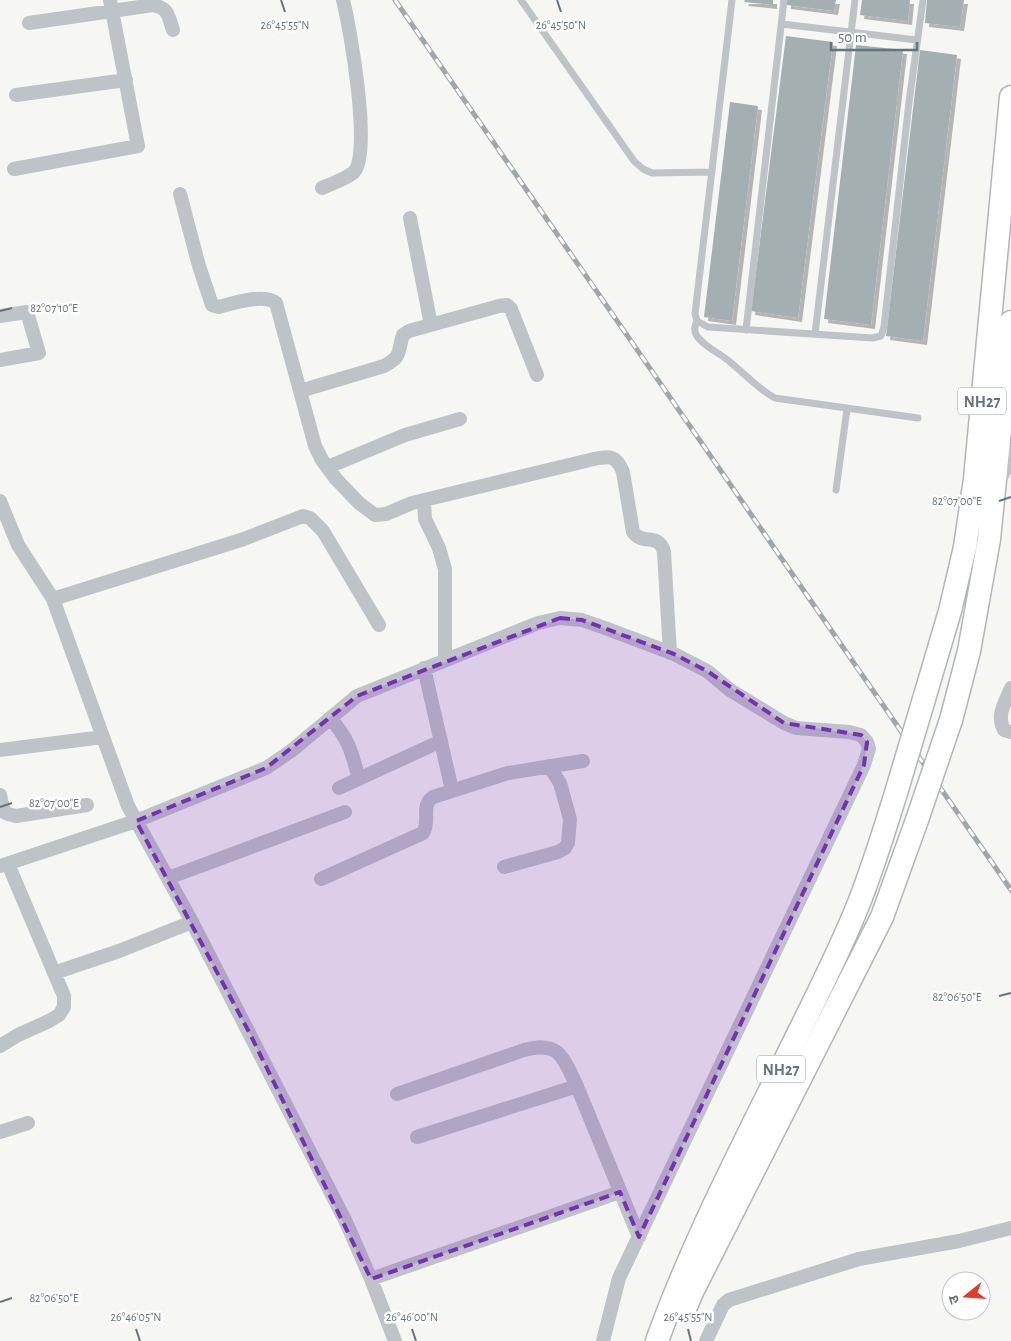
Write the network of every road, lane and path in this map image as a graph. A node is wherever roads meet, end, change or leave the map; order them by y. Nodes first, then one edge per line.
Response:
1 (343, 0) edge
2 (521, 0) edge
3 (732, 0) edge
4 (784, 0) edge
5 (855, 0) edge
6 (923, 0) edge
7 (111, 6) edge
8 (29, 23) dead end
9 (782, 24) junction
10 (173, 30) dead end
11 (851, 32) junction
12 (917, 40) junction
13 (126, 80) junction
14 (16, 95) dead end
15 (1011, 97) edge
16 (14, 169) dead end
17 (712, 172) junction
18 (322, 188) dead end
19 (180, 194) dead end
20 (410, 218) dead end
21 (0, 316) edge
22 (697, 321) junction
23 (1011, 322) edge
24 (431, 325) junction
25 (746, 330) junction
26 (815, 334) junction
27 (0, 360) edge
28 (536, 375) dead end
29 (300, 391) junction
30 (847, 409) junction
31 (918, 418) dead end
32 (460, 419) dead end
33 (1011, 451) edge
34 (328, 467) junction
35 (996, 484) junction
36 (836, 490) dead end
37 (424, 500) junction
38 (0, 501) edge
39 (53, 599) junction
40 (378, 625) dead end
41 (670, 653) junction
42 (445, 660) junction
43 (424, 668) junction
44 (1011, 688) edge
45 (330, 718) junction
46 (1011, 732) edge
47 (103, 737) junction
48 (441, 741) junction
49 (0, 750) edge
50 (583, 761) dead end
51 (549, 766) junction
52 (360, 779) junction
53 (339, 788) dead end
54 (452, 790) junction
55 (0, 794) edge
56 (87, 805) dead end
57 (345, 812) dead end
58 (136, 821) junction
59 (4, 865) edge
60 (504, 867) dead end
61 (168, 878) junction
62 (321, 879) dead end
63 (192, 922) junction
64 (54, 973) junction
65 (0, 1046) edge
66 (576, 1086) junction
67 (396, 1094) dead end
68 (28, 1123) dead end
69 (0, 1132) edge
70 (417, 1137) dead end
71 (620, 1192) junction
72 (1011, 1228) edge
73 (639, 1237) junction
74 (371, 1279) junction
75 (395, 1341) edge
76 (603, 1341) edge
77 (657, 1341) edge
78 (673, 1341) edge
79 (706, 1341) edge

1 - 18 street
2 - 17 lane
3 - 17 lane
4 - 9 lane
5 - 11 lane
6 - 12 lane
7 - 8 street
7 - 10 street
7 - 13 street
9 - 11 lane
9 - 25 lane
11 - 12 lane
11 - 26 lane
12 - 26 lane
13 - 14 street
13 - 16 street
15 - 77 highway, NH27, bridge
17 - 22 lane
19 - 29 street
20 - 24 street
21 - 27 street
22 - 25 lane
22 - 30 lane
23 - 35 highway, NH27
24 - 28 street
24 - 29 street
25 - 26 lane
29 - 34 street
30 - 31 lane
30 - 36 lane
32 - 34 street
33 - 35 street
34 - 37 street
35 - 78 highway, NH27, bridge
37 - 41 street
37 - 42 street
38 - 39 street
39 - 40 street
39 - 47 street
41 - 42 street
41 - 73 street
42 - 43 street
43 - 45 street
43 - 48 street
44 - 46 street
45 - 52 street
45 - 58 street
47 - 49 street
47 - 58 street
48 - 52 street
48 - 54 street
50 - 51 street
51 - 54 street
51 - 60 street
52 - 53 street
54 - 62 street
55 - 56 street
57 - 61 street
58 - 59 street
58 - 61 street
59 - 64 street
61 - 63 street
63 - 64 street
63 - 74 street
64 - 65 street
66 - 67 street
66 - 70 street
66 - 71 street
68 - 69 street
71 - 73 street
71 - 74 street
72 - 79 street
73 - 76 street
74 - 75 street

